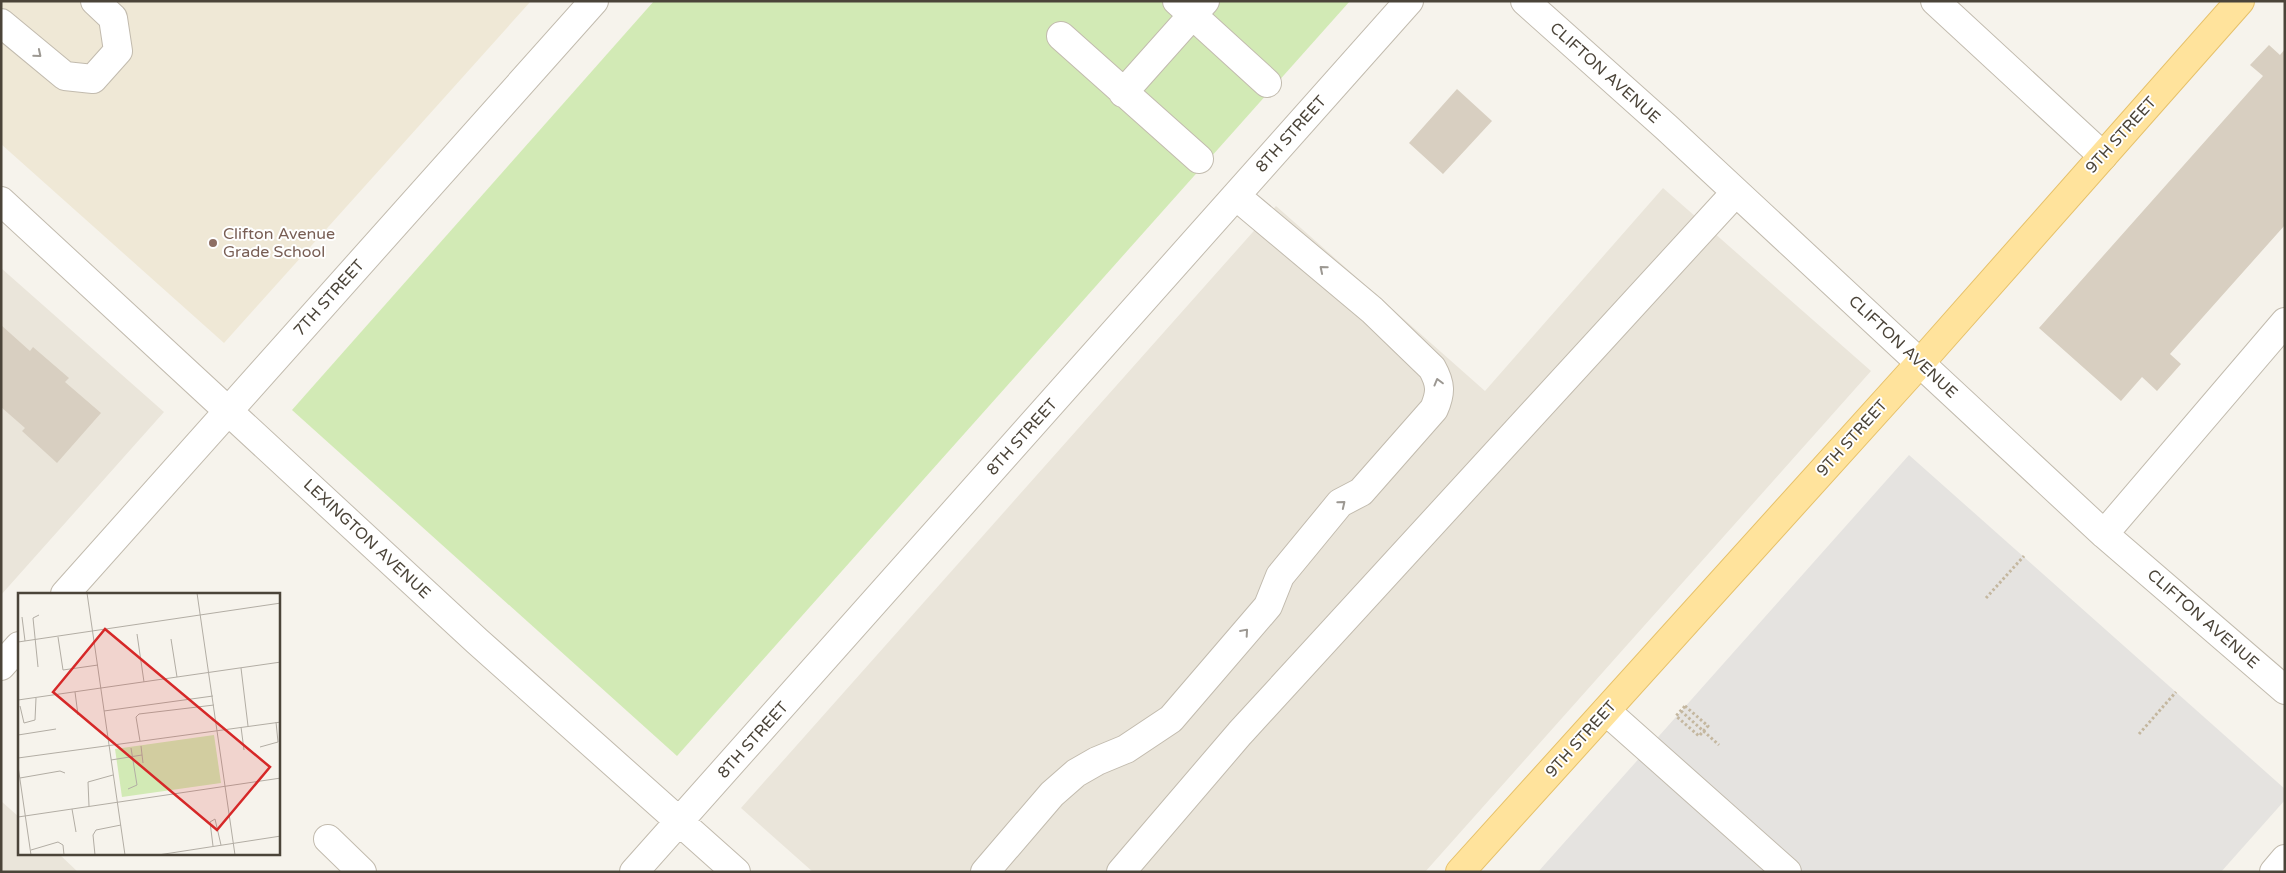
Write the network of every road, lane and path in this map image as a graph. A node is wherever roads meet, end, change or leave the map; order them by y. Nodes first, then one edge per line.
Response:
1 (95, 1) edge
2 (594, 1) edge
3 (1409, 1) edge
4 (1525, 1) edge
5 (1936, 1) edge
6 (2240, 1) edge
7 (1192, 6) edge
8 (1, 23) edge
9 (1061, 36) dead end
10 (1266, 83) dead end
11 (1123, 93) junction
12 (2103, 156) junction
13 (1199, 159) dead end
14 (1736, 192) junction
15 (1236, 196) junction
16 (1, 201) edge
17 (2285, 322) edge
18 (1920, 363) junction
19 (228, 411) junction
20 (2104, 534) junction
21 (2024, 556) dead end
22 (66, 593) edge
23 (1986, 598) dead end
24 (18, 647) edge
25 (1, 666) edge
26 (2285, 690) edge
27 (2176, 692) dead end
28 (1606, 710) junction
29 (1681, 711) junction
30 (1704, 731) junction
31 (2139, 734) dead end
32 (1719, 745) dead end
33 (680, 822) junction
34 (328, 839) dead end
35 (2285, 859) edge
36 (362, 872) edge
37 (634, 872) edge
38 (736, 872) edge
39 (985, 872) edge
40 (1120, 872) edge
41 (1460, 872) edge
42 (1788, 872) edge
43 (2274, 872) edge

8 -> 1 street
2 - 19 street, 7TH STREET
3 - 15 street, 8TH STREET
4 - 14 street, CLIFTON AVENUE
5 - 12 street
6 - 12 main road, 9TH STREET
7 - 10 street
7 - 11 street
9 - 11 street
11 - 13 street
12 - 18 main road, 9TH STREET
14 - 18 street, CLIFTON AVENUE
14 - 40 street
15 - 33 street, 8TH STREET
39 -> 15 street
16 - 19 street, LEXINGTON AVENUE
17 - 20 street
18 - 20 street, CLIFTON AVENUE
18 - 28 main road, 9TH STREET
19 - 22 street, 7TH STREET
19 - 33 street, LEXINGTON AVENUE
20 - 26 street, CLIFTON AVENUE
21 - 23 path
24 - 25 street
27 - 31 path
28 - 41 main road, 9TH STREET
28 - 42 street
29 - 30 path
29 - 30 path
29 - 30 path
30 - 32 path
33 - 37 street, 8TH STREET
33 - 38 street, LEXINGTON AVENUE
34 - 36 street
35 - 43 street

